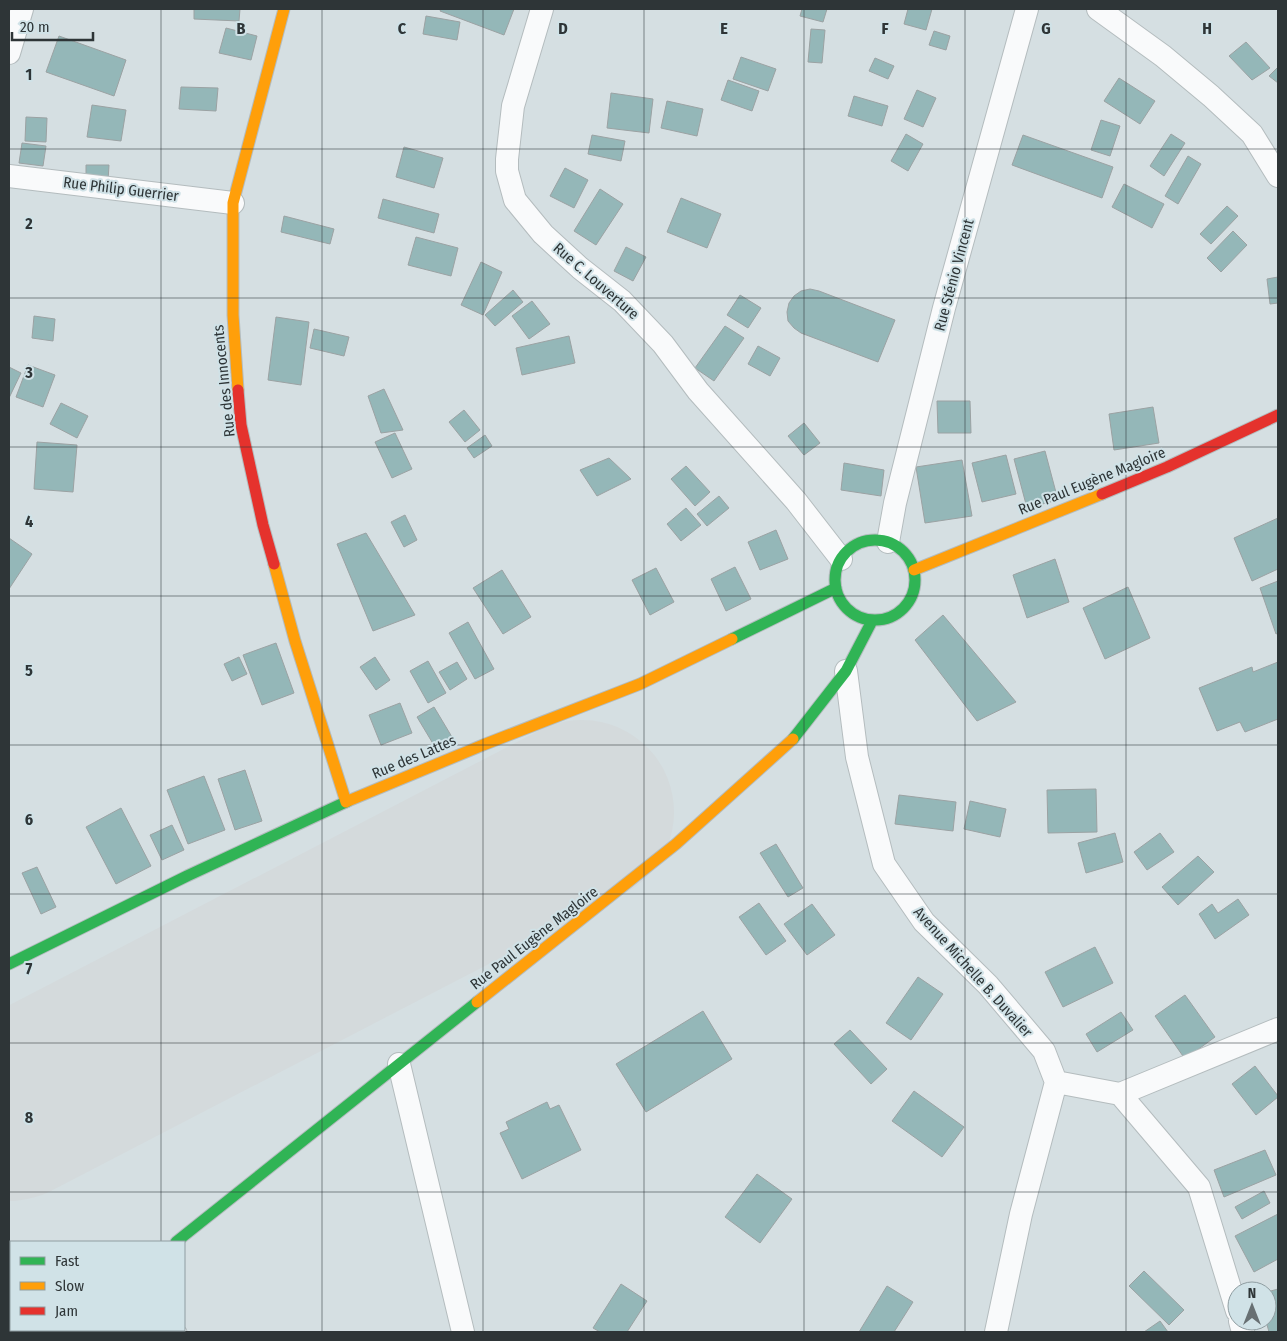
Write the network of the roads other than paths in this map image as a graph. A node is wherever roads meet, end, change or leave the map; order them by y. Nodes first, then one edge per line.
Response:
1 (22, 9) edge
2 (284, 9) edge
3 (542, 9) edge
4 (1027, 9) edge
5 (1098, 9) edge
6 (9, 53) edge
7 (1278, 173) edge
8 (9, 176) edge
9 (233, 203) junction
10 (1278, 415) edge
11 (888, 542) junction
12 (841, 560) junction
13 (914, 570) junction
14 (836, 588) junction
15 (872, 621) junction
16 (846, 671) junction
17 (346, 802) junction
18 (9, 964) edge
19 (1278, 1029) edge
20 (399, 1064) junction
21 (1056, 1082) junction
22 (1120, 1094) junction
23 (177, 1241) edge
24 (1228, 1281) edge
25 (463, 1332) edge
26 (996, 1332) edge

1 - 6 street
2 - 9 street, Rue des Innocents
3 - 12 street, Rue C. Louverture
4 - 11 street, Rue Sténio Vincent
5 - 7 street
8 - 9 street, Rue Philip Guerrier
9 - 17 street, Rue des Innocents
10 - 13 street, Rue Paul Eugène Magloire
11 - 12 street
11 - 13 street
12 - 14 street
13 - 15 street
14 - 15 street
14 - 17 street, Rue des Lattes
15 - 16 street, Rue Paul Eugène Magloire
16 - 20 street, Rue Paul Eugène Magloire
16 - 21 street, Avenue Michelle B. Duvalier
17 - 18 street, Rue des Lattes
19 - 22 street
20 - 23 street, Rue Paul Eugène Magloire
20 - 25 street
21 - 22 street
21 - 26 street
22 - 24 street

